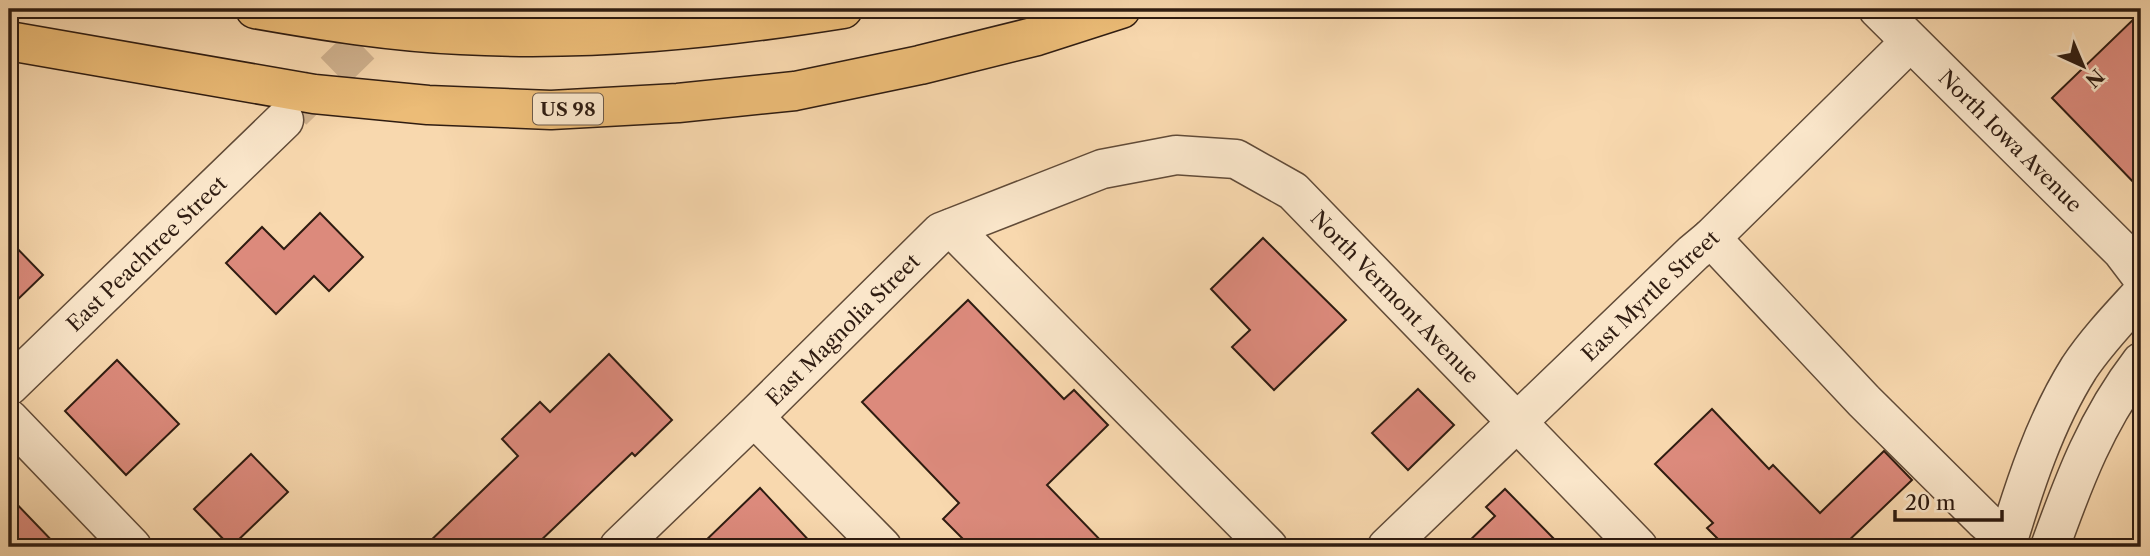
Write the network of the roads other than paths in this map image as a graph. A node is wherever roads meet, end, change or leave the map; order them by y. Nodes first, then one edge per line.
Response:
1 (255, 9) edge
2 (843, 9) edge
3 (1121, 9) edge
4 (1878, 9) edge
5 (9, 41) edge
6 (1910, 41) junction
7 (284, 120) tunnel mouth
8 (1102, 169) joint
9 (952, 228) junction
10 (1712, 238) junction
11 (2141, 276) edge
12 (2141, 294) edge
13 (2141, 362) edge
14 (9, 386) edge
15 (754, 417) junction
16 (9, 419) edge
17 (1518, 422) junction
18 (2007, 544) edge
19 (132, 547) edge
20 (619, 547) edge
21 (882, 547) edge
22 (1268, 547) edge
23 (1387, 547) edge
24 (1638, 547) edge
25 (2050, 547) edge

1 - 2 main road
3 - 5 main road, US 98
4 - 6 street, North Iowa Avenue
6 - 10 street, East Myrtle Street
6 - 11 street, North Iowa Avenue
7 - 14 street, East Peachtree Street
8 - 9 street, East Magnolia Street
8 - 17 street, North Vermont Avenue
9 - 15 street, East Magnolia Street
9 - 22 street
10 - 17 street, East Myrtle Street
10 - 18 street
12 - 18 street
13 - 25 street
15 - 20 street, East Magnolia Street
15 - 21 street
16 - 19 street
17 - 23 street, East Myrtle Street
17 - 24 street, North Vermont Avenue

